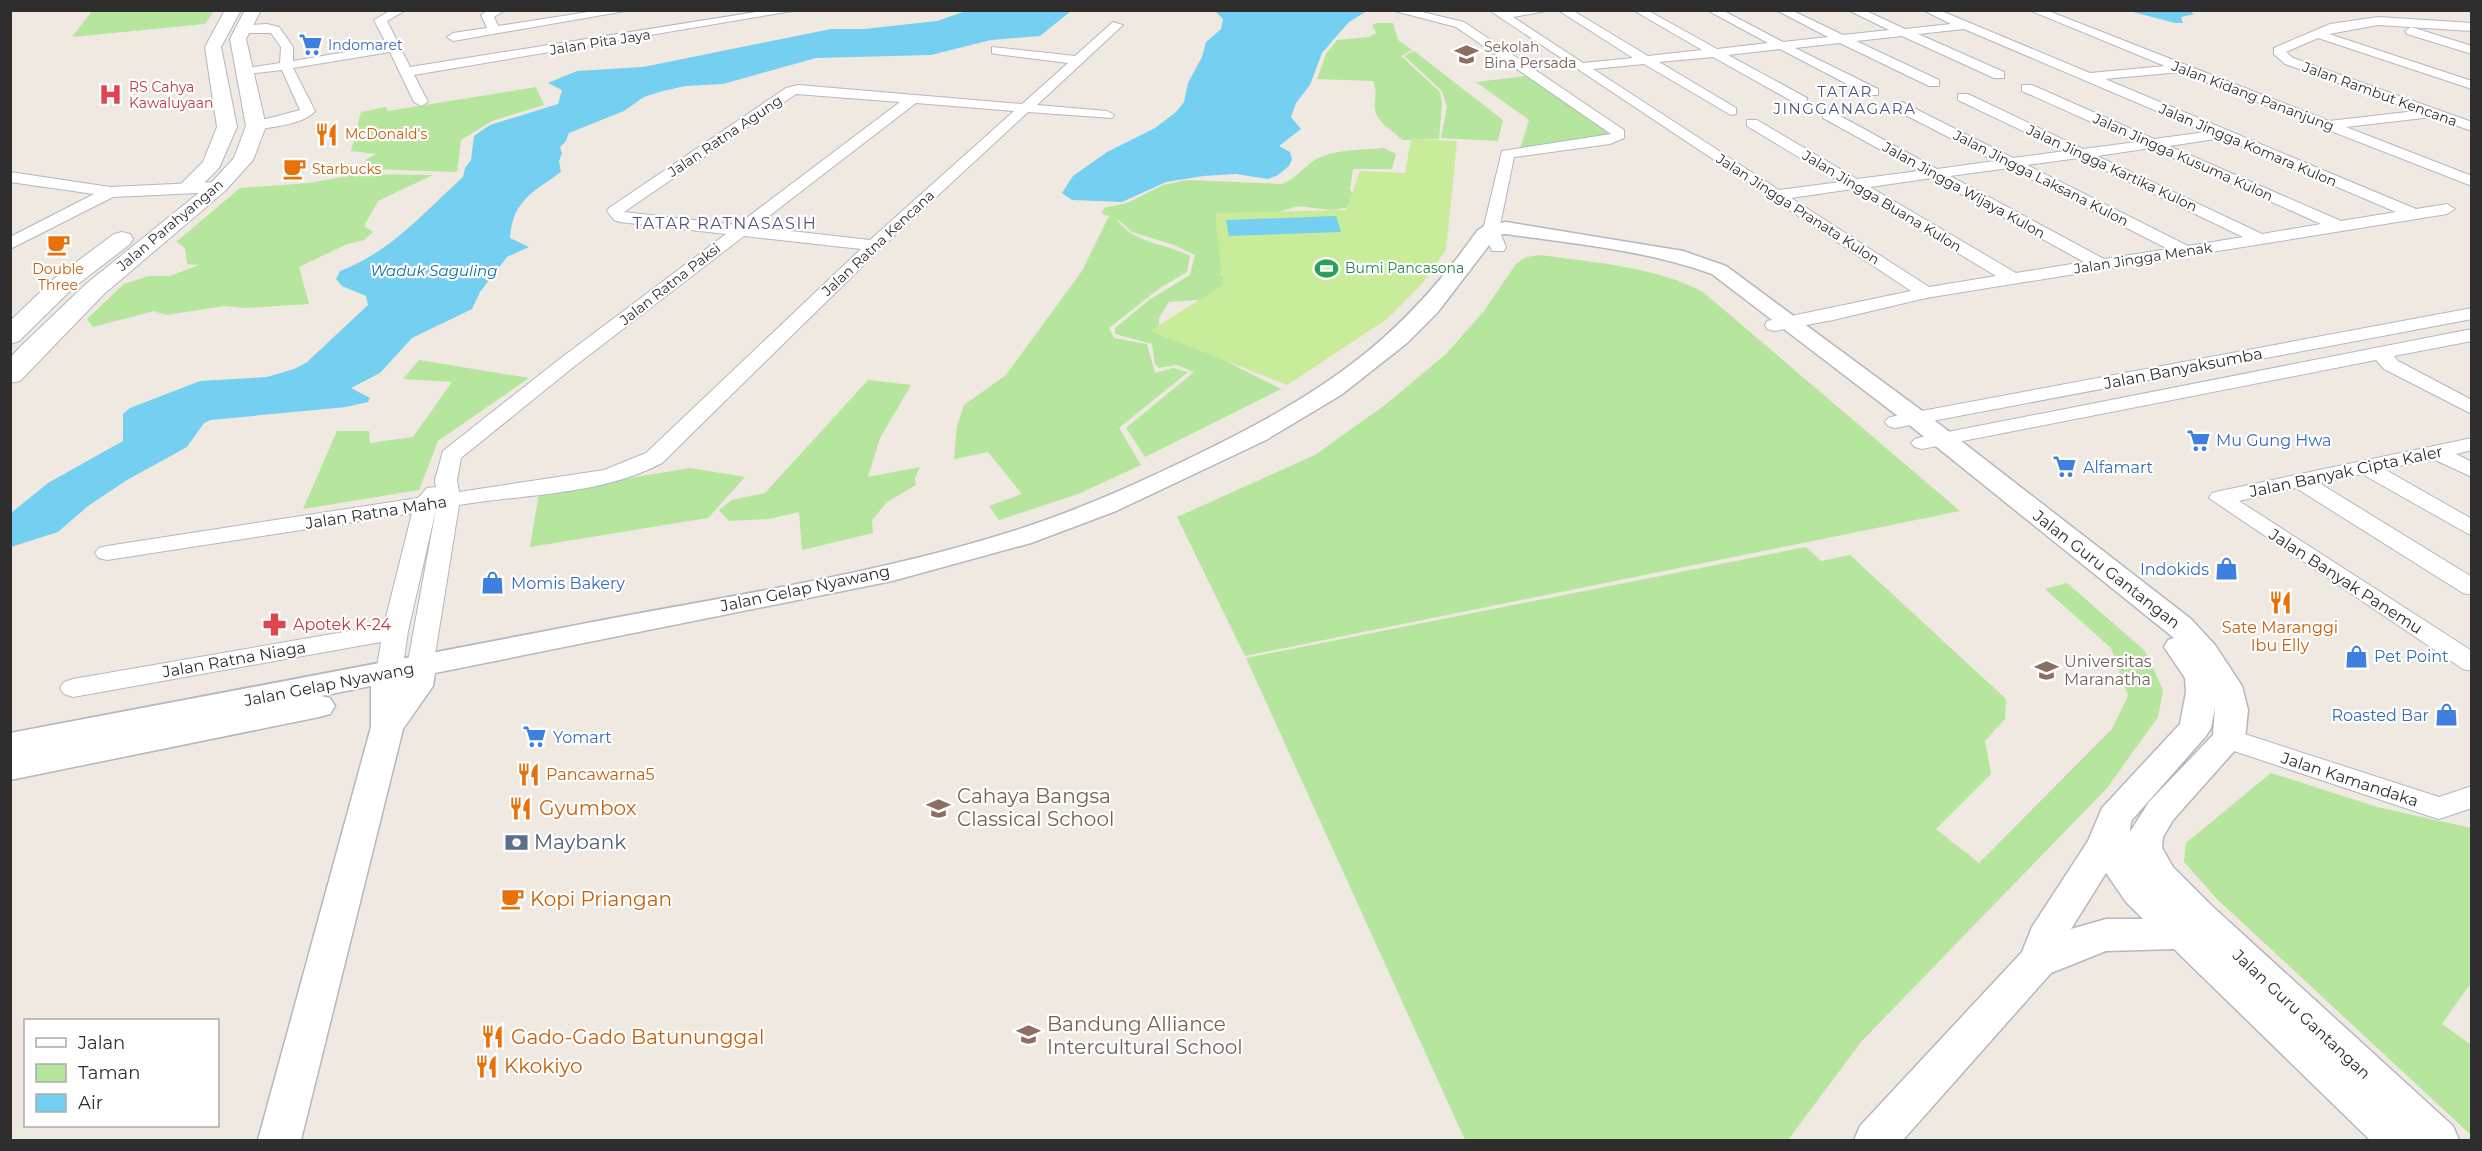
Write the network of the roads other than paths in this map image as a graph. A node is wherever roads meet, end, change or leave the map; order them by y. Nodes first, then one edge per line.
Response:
1 (401, 10) edge
2 (500, 10) edge
3 (582, 10) edge
4 (626, 10) edge
5 (793, 10) edge
6 (1396, 10) edge
7 (1547, 10) edge
8 (1563, 10) edge
9 (1638, 10) edge
10 (1712, 10) edge
11 (1781, 10) edge
12 (1853, 10) edge
13 (1928, 10) edge
14 (2034, 10) edge
15 (2050, 10) edge
16 (1497, 13) edge
17 (242, 16) edge
18 (554, 21) junction
19 (2378, 21) junction
20 (1117, 24) dead end
21 (1965, 26) junction
22 (2472, 27) edge
23 (494, 30) junction
24 (1903, 33) junction
25 (2318, 34) junction
26 (453, 37) dead end
27 (1841, 39) junction
28 (393, 45) junction
29 (1781, 46) junction
30 (996, 50) dead end
31 (2472, 50) edge
32 (1715, 53) junction
33 (1078, 60) junction
34 (1646, 60) junction
35 (285, 63) junction
36 (2168, 63) junction
37 (2186, 65) junction
38 (1581, 68) junction
39 (244, 69) junction
40 (406, 72) junction
41 (1999, 75) dead end
42 (2081, 75) junction
43 (1934, 83) dead end
44 (2472, 85) edge
45 (2027, 88) dead end
46 (1873, 92) dead end
47 (1963, 98) dead end
48 (911, 100) junction
49 (1802, 101) dead end
50 (421, 102) dead end
51 (1897, 105) dead end
52 (1023, 109) junction
53 (1731, 111) dead end
54 (2434, 113) junction
55 (1107, 115) dead end
56 (1828, 115) dead end
57 (1752, 123) dead end
58 (2334, 124) junction
59 (2465, 125) edge
60 (256, 126) junction
61 (2367, 133) junction
62 (2223, 134) junction
63 (2352, 135) junction
64 (2153, 144) junction
65 (2081, 154) junction
66 (2012, 163) junction
67 (1934, 173) junction
68 (2472, 174) edge
69 (10, 177) edge
70 (2472, 182) edge
71 (1855, 185) junction
72 (218, 187) junction
73 (188, 189) junction
74 (110, 192) junction
75 (1777, 195) junction
76 (2447, 209) dead end
77 (2414, 214) junction
78 (2338, 226) junction
79 (743, 228) junction
80 (1499, 235) junction
81 (2260, 239) junction
82 (10, 244) edge
83 (874, 245) junction
84 (2185, 251) junction
85 (2100, 264) junction
86 (2013, 279) junction
87 (1926, 293) junction
88 (2472, 313) edge
89 (1782, 324) junction
90 (2472, 335) edge
91 (10, 336) edge
92 (2381, 353) junction
93 (10, 375) edge
94 (2472, 393) edge
95 (2472, 408) edge
96 (1906, 420) junction
97 (1932, 441) junction
98 (2472, 444) edge
99 (2436, 452) junction
100 (644, 465) joint
101 (2365, 467) junction
102 (2472, 471) edge
103 (2300, 481) junction
104 (440, 495) junction
105 (2220, 498) joint
106 (2472, 530) edge
107 (107, 553) dead end
108 (2472, 588) edge
109 (395, 631) junction
110 (2472, 663) edge
111 (418, 676) junction
112 (73, 688) dead end
113 (387, 697) junction
114 (2212, 734) junction
115 (10, 745) edge
116 (10, 768) edge
117 (2472, 797) edge
118 (2110, 831) junction
119 (2199, 933) junction
120 (2039, 960) junction
121 (280, 1140) edge
122 (1875, 1140) edge
123 (2399, 1140) edge
124 (2438, 1140) edge

1 - 28 street
2 - 23 street
3 - 18 street
4 - 18 street
5 - 40 street, Jalan Pita Jaya
6 - 80 street
7 - 16 street
8 - 34 street
9 - 32 street
10 - 29 street
11 - 27 street
12 - 24 street
13 - 21 street, Jalan Jingga Komara Kulon
14 - 36 street, Jalan Kidang Pananjung
15 - 37 street, Jalan Kidang Pananjung
16 - 38 street, Jalan Jingga Pranata Kulon
17 - 35 street
17 - 39 main road
17 - 73 main road, Jalan Parahyangan
18 - 23 street
19 - 22 street
19 - 25 street
19 - 31 street
20 - 33 street, Jalan Ratna Kencana
21 - 24 street
21 - 42 street, Jalan Jingga Komara Kulon
23 - 26 street
24 - 27 street
24 - 41 street
25 - 44 street
25 - 54 street, Jalan Rambut Kencana
27 - 29 street
27 - 43 street
28 - 35 street
28 - 40 street
29 - 32 street
29 - 46 street
30 - 33 street
32 - 34 street
32 - 49 street
33 - 52 street, Jalan Ratna Kencana
34 - 38 street
34 - 53 street
35 - 39 street
35 - 60 street
36 - 37 street, Jalan Kidang Pananjung
36 - 42 street
37 - 42 street
37 - 58 street, Jalan Kidang Pananjung
38 - 75 street, Jalan Jingga Pranata Kulon
39 - 60 main road
40 - 50 street
42 - 62 street, Jalan Jingga Komara Kulon
45 - 64 street, Jalan Jingga Kusuma Kulon
47 - 65 street, Jalan Jingga Kartika Kulon
48 - 52 street, Jalan Ratna Agung
48 - 79 street, Jalan Ratna Paksi
48 - 79 street, Jalan Ratna Agung
51 - 66 street, Jalan Jingga Laksana Kulon
52 - 55 street, Jalan Ratna Agung
52 - 83 street, Jalan Ratna Kencana
54 - 58 street
54 - 59 street, Jalan Rambut Kencana
56 - 67 street, Jalan Jingga Wijaya Kulon
57 - 71 street, Jalan Jingga Buana Kulon
58 - 61 street, Jalan Kidang Pananjung
58 - 63 street, Jalan Kidang Pananjung
59 - 61 street
60 - 72 main road, Jalan Parahyangan
61 - 63 street
61 - 68 street, Jalan Kidang Pananjung
62 - 64 street
62 - 77 street, Jalan Jingga Komara Kulon
63 - 70 street, Jalan Kidang Pananjung
64 - 65 street
64 - 78 street, Jalan Jingga Kusuma Kulon
65 - 66 street
65 - 81 street, Jalan Jingga Kartika Kulon
66 - 67 street
66 - 84 street, Jalan Jingga Laksana Kulon
67 - 71 street
67 - 85 street, Jalan Jingga Wijaya Kulon
69 - 74 street
71 - 75 street
71 - 86 street, Jalan Jingga Buana Kulon
72 - 73 street
72 - 93 main road, Jalan Parahyangan
73 - 74 street
73 - 91 main road, Jalan Parahyangan
74 - 82 street
75 - 87 street, Jalan Jingga Pranata Kulon
76 - 77 street, Jalan Jingga Menak
77 - 78 street, Jalan Jingga Menak
78 - 81 street, Jalan Jingga Menak
79 - 83 street, Jalan Ratna Agung
79 - 104 street, Jalan Ratna Paksi
80 - 89 street, Jalan Guru Gantangan
80 - 111 street, Jalan Gelap Nyawang
81 - 84 street, Jalan Jingga Menak
83 - 100 street, Jalan Ratna Kencana
84 - 85 street, Jalan Jingga Menak
85 - 86 street, Jalan Jingga Menak
86 - 87 street, Jalan Jingga Menak
87 - 89 street, Jalan Jingga Menak
88 - 96 street, Jalan Banyaksumba
89 - 96 street, Jalan Guru Gantangan
90 - 92 street, Jalan Banyaksumba
92 - 94 street
92 - 95 street
92 - 97 street, Jalan Banyaksumba
96 - 97 street, Jalan Guru Gantangan
97 - 114 street, Jalan Guru Gantangan
97 - 114 street, Jalan Guru Gantangan
98 - 99 street, Jalan Banyak Cipta Kaler
99 - 101 street, Jalan Banyak Cipta Kaler
99 - 102 street
100 - 104 street, Jalan Ratna Maha
101 - 103 street, Jalan Banyak Cipta Kaler
101 - 106 street
103 - 105 street, Jalan Banyak Cipta Kaler
103 - 108 street
104 - 107 street, Jalan Ratna Maha
104 - 109 street
104 - 111 street
105 - 110 street, Jalan Banyak Panemu
109 - 112 street, Jalan Ratna Niaga
109 - 113 street
111 - 113 street
111 - 113 street, Jalan Gelap Nyawang
113 - 115 street, Jalan Gelap Nyawang
113 - 116 street, Jalan Gelap Nyawang
113 - 121 street
114 - 117 street, Jalan Kamandaka
114 - 118 street
114 - 119 street, Jalan Guru Gantangan
118 - 119 street, Jalan Guru Gantangan
118 - 120 street
119 - 120 street
119 - 123 street, Jalan Guru Gantangan
119 - 124 street, Jalan Guru Gantangan
120 - 122 street

